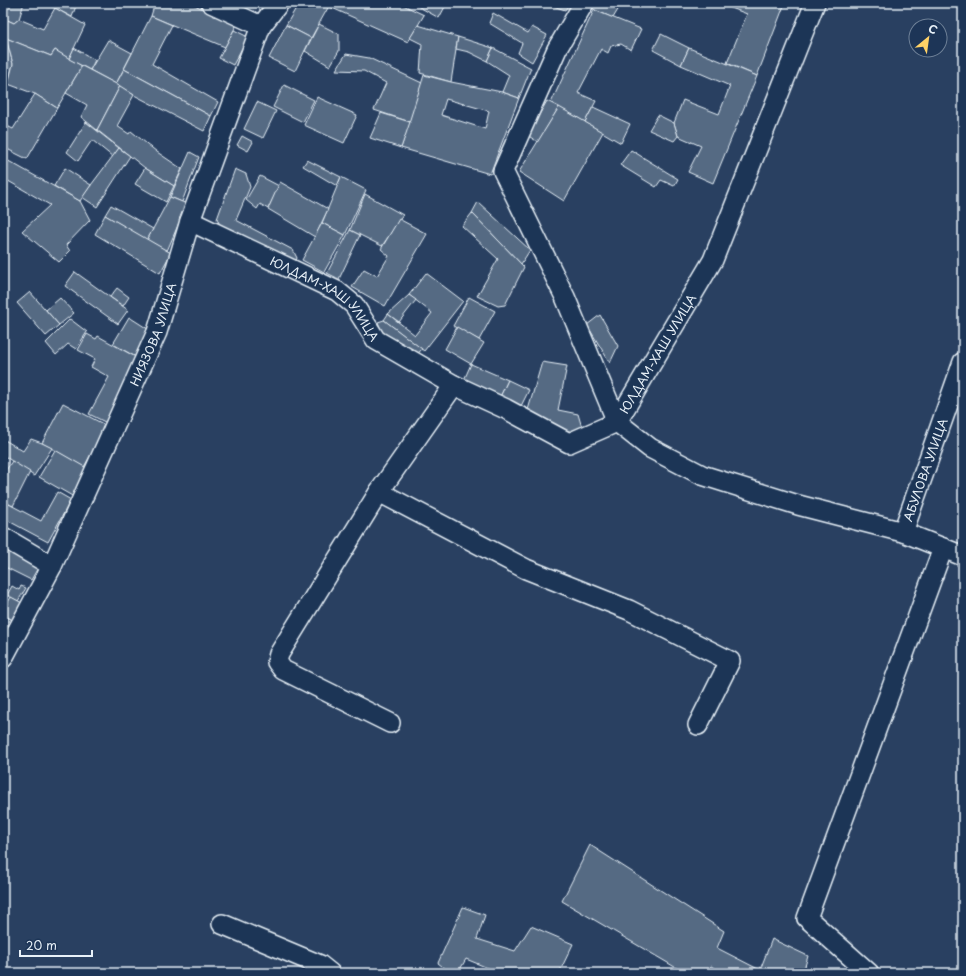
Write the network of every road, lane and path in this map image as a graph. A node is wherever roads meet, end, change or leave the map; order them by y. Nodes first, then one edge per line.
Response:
1 (211, 3) edge
2 (279, 3) edge
3 (584, 3) edge
4 (815, 3) edge
5 (261, 26) junction
6 (190, 222) junction
7 (963, 362) edge
8 (454, 385) junction
9 (617, 422) junction
10 (379, 492) junction
11 (904, 532) junction
12 (3, 537) edge
13 (943, 548) junction
14 (963, 556) edge
15 (52, 566) junction
16 (3, 658) edge
17 (390, 723) dead end
18 (698, 725) dead end
19 (222, 924) dead end
20 (330, 973) edge
21 (869, 973) edge

1 - 5 street
2 - 5 street, НИЯЗОВА УЛИЦА
3 - 9 street
4 - 9 street, ЮЛДАМ-ХАШ УЛИЦА
5 - 6 street, НИЯЗОВА УЛИЦА
6 - 8 street, ЮЛДАМ-ХАШ УЛИЦА
6 - 15 street, НИЯЗОВА УЛИЦА
7 - 11 street, АБУЛОВА УЛИЦА
8 - 9 street, ЮЛДАМ-ХАШ УЛИЦА
8 - 10 street
9 - 11 street
10 - 17 street
10 - 18 street
11 - 13 street
12 - 15 street
13 - 14 street
13 - 21 street
15 - 16 street, НИЯЗОВА УЛИЦА
19 - 20 street

